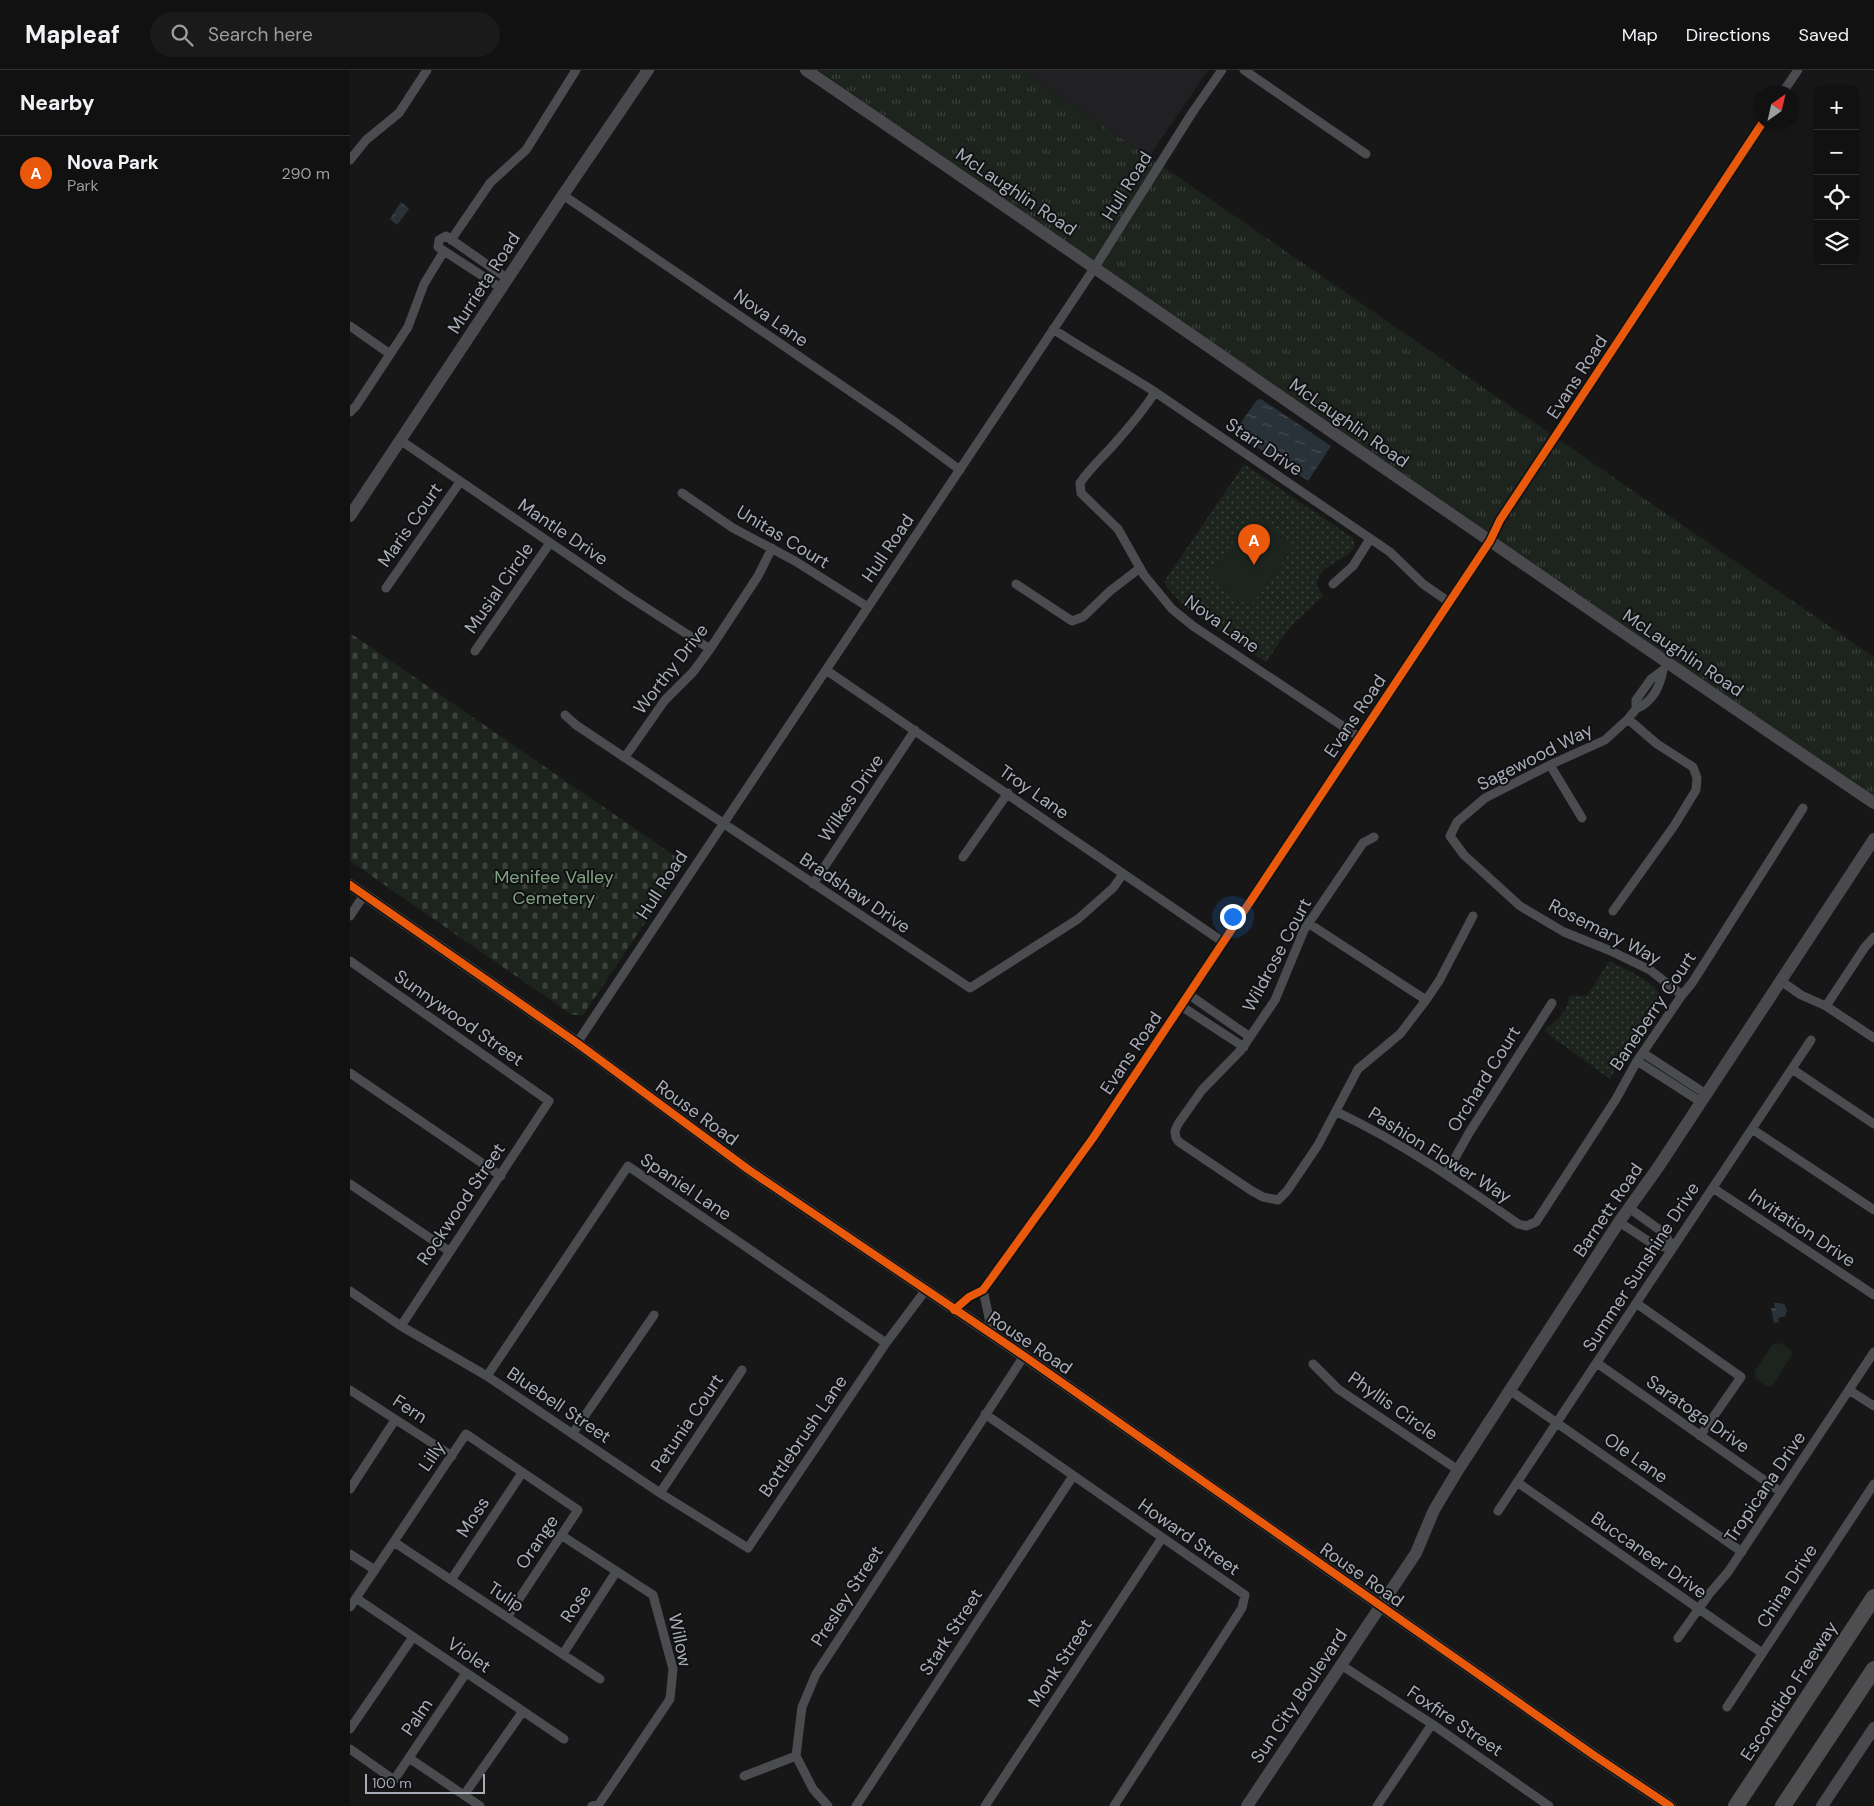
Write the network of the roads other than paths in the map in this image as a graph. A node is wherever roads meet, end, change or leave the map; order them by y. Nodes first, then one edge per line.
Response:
1 (427, 70) edge
2 (576, 70) edge
3 (648, 70) edge
4 (806, 70) edge
5 (1222, 70) edge
6 (1244, 70) edge
7 (1798, 70) edge
8 (1788, 85) edge
9 (1758, 130) edge
10 (1366, 154) dead end
11 (350, 160) edge
12 (562, 195) junction
13 (452, 240) junction
14 (444, 251) junction
15 (1095, 267) junction
16 (504, 284) junction
17 (350, 326) edge
18 (1053, 329) junction
19 (390, 354) junction
20 (1155, 392) junction
21 (350, 412) edge
22 (400, 440) junction
23 (960, 470) junction
24 (460, 482) junction
25 (682, 493) dead end
26 (350, 516) edge
27 (1370, 539) junction
28 (1490, 541) junction
29 (550, 543) junction
30 (772, 548) junction
31 (1140, 568) junction
32 (1016, 584) dead end
33 (1333, 584) dead end
34 (386, 588) dead end
35 (1449, 602) junction
36 (868, 607) junction
37 (710, 649) junction
38 (475, 651) dead end
39 (1665, 667) junction
40 (826, 670) junction
41 (565, 715) dead end
42 (1628, 719) junction
43 (915, 730) junction
44 (1359, 737) junction
45 (625, 757) junction
46 (1550, 765) junction
47 (1008, 793) junction
48 (1874, 803) edge
49 (1803, 808) dead end
50 (1582, 818) dead end
51 (722, 823) junction
52 (1450, 836) joint
53 (1374, 837) dead end
54 (1874, 840) edge
55 (962, 857) dead end
56 (1123, 874) junction
57 (813, 884) junction
58 (350, 885) edge
59 (364, 895) junction
60 (1613, 911) dead end
61 (350, 916) edge
62 (1473, 916) dead end
63 (1308, 923) junction
64 (1874, 937) edge
65 (1223, 942) junction
66 (350, 961) edge
67 (1781, 981) junction
68 (1188, 994) junction
69 (1682, 995) junction
70 (1426, 1000) junction
71 (1552, 1003) dead end
72 (1181, 1006) junction
73 (1826, 1006) junction
74 (1250, 1037) junction
75 (1874, 1038) edge
76 (1811, 1040) dead end
77 (577, 1043) junction
78 (1244, 1047) junction
79 (1642, 1053) junction
80 (1637, 1061) junction
81 (1792, 1069) junction
82 (350, 1074) edge
83 (1703, 1098) junction
84 (549, 1102) joint
85 (1337, 1112) junction
86 (1874, 1124) edge
87 (1752, 1129) junction
88 (1446, 1174) junction
89 (501, 1176) junction
90 (350, 1184) edge
91 (1713, 1188) junction
92 (1629, 1208) junction
93 (1874, 1210) edge
94 (1619, 1222) junction
95 (1526, 1226) joint
96 (1673, 1248) junction
97 (449, 1251) junction
98 (983, 1290) junction
99 (350, 1291) edge
100 (925, 1291) junction
101 (1874, 1295) edge
102 (1636, 1303) junction
103 (954, 1310) junction
104 (654, 1315) dead end
105 (401, 1326) junction
106 (993, 1336) junction
107 (886, 1343) junction
108 (1874, 1352) edge
109 (1024, 1356) junction
110 (1597, 1363) junction
111 (1313, 1364) dead end
112 (742, 1370) dead end
113 (487, 1376) junction
114 (350, 1390) edge
115 (1849, 1390) junction
116 (1511, 1391) junction
117 (1874, 1406) edge
118 (985, 1414) junction
119 (396, 1420) junction
120 (1557, 1423) junction
121 (572, 1433) junction
122 (1700, 1436) junction
123 (452, 1456) junction
124 (1458, 1470) junction
125 (522, 1473) junction
126 (1073, 1476) junction
127 (1517, 1482) junction
128 (1874, 1484) edge
129 (350, 1489) edge
130 (1781, 1492) junction
131 (660, 1493) junction
132 (578, 1510) joint
133 (1498, 1511) dead end
134 (562, 1534) junction
135 (1162, 1538) junction
136 (394, 1542) junction
137 (748, 1548) joint
138 (1742, 1552) junction
139 (350, 1554) edge
140 (375, 1570) junction
141 (616, 1572) junction
142 (451, 1580) junction
143 (356, 1598) junction
144 (1874, 1598) edge
145 (350, 1606) edge
146 (1380, 1606) junction
147 (1698, 1609) junction
148 (507, 1617) junction
149 (413, 1637) junction
150 (1678, 1638) dead end
151 (1762, 1653) junction
152 (563, 1654) junction
153 (1341, 1665) junction
154 (1874, 1669) edge
155 (466, 1673) junction
156 (600, 1679) dead end
157 (1727, 1707) dead end
158 (522, 1711) junction
159 (1432, 1724) junction
160 (1874, 1728) edge
161 (350, 1729) edge
162 (564, 1739) dead end
163 (350, 1749) edge
164 (796, 1756) junction
165 (409, 1758) junction
166 (744, 1776) dead end
167 (464, 1795) junction
168 (480, 1806) edge
169 (592, 1806) edge
170 (828, 1806) edge
171 (856, 1806) edge
172 (985, 1806) edge
173 (1114, 1806) edge
174 (1247, 1806) edge
175 (1377, 1806) edge
176 (1549, 1806) edge
177 (1670, 1806) edge
178 (1736, 1806) edge
179 (1783, 1806) edge
180 (1822, 1806) edge

1 - 11 street
2 - 13 street
3 - 12 street, Murrieta Road
4 - 15 street, McLaughlin Road
5 - 15 street, Hull Road
6 - 10 street
7 - 8 street
9 - 28 street, Evans Road
12 - 16 street, Murrieta Road
12 - 23 street, Nova Lane
13 - 14 street
13 - 16 street
14 - 16 street
14 - 19 street
15 - 18 street, Hull Road
15 - 28 street, McLaughlin Road
16 - 22 street, Murrieta Road
17 - 19 street
18 - 20 street, Starr Drive
18 - 23 street, Hull Road
19 - 21 street
20 - 27 street, Starr Drive
20 - 31 street, Nova Lane
22 - 24 street, Mantle Drive
22 - 26 street, Murrieta Road
23 - 36 street, Hull Road
24 - 29 street, Mantle Drive
24 - 34 street, Maris Court
25 - 30 street, Unitas Court
27 - 33 street
27 - 35 street, Starr Drive
28 - 35 street, Evans Road
28 - 39 street, McLaughlin Road
29 - 37 street, Mantle Drive
29 - 38 street, Musial Circle
30 - 36 street, Unitas Court
30 - 37 street, Worthy Drive
31 - 32 street
31 - 44 street, Nova Lane
35 - 44 street, Evans Road
36 - 40 street, Hull Road
37 - 45 street, Worthy Drive
39 - 42 street, Sagewood Way
39 - 48 street, McLaughlin Road
40 - 43 street, Troy Lane
40 - 51 street, Hull Road
41 - 45 street, Bradshaw Drive
42 - 46 street, Sagewood Way
42 - 60 street
43 - 47 street, Troy Lane
43 - 57 street, Wilkes Drive
44 - 65 street, Evans Road
45 - 51 street, Bradshaw Drive
46 - 50 street
46 - 52 street, Sagewood Way
47 - 55 street
47 - 56 street, Troy Lane
49 - 69 street, Baneberry Court
51 - 57 street, Bradshaw Drive
51 - 77 street, Hull Road
52 - 69 street, Rosemary Way
53 - 63 street, Wildrose Court
54 - 67 street, Barnett Road
56 - 57 street, Bradshaw Drive
56 - 65 street, Troy Lane
58 - 59 street, Rouse Road
59 - 61 street
59 - 77 street, Rouse Road
62 - 70 street
63 - 70 street
63 - 74 street, Wildrose Court
64 - 73 street
65 - 68 street, Evans Road
66 - 84 street, Sunnywood Street
67 - 73 street
67 - 83 street, Barnett Road
68 - 72 street, Evans Road
68 - 74 street
69 - 79 street, Baneberry Court
70 - 85 street
71 - 88 street, Orchard Court
72 - 78 street
72 - 98 street, Evans Road
73 - 75 street
74 - 78 street, Wildrose Court
76 - 81 street, Summer Sunshine Drive
77 - 100 street, Rouse Road
78 - 85 street, Wildrose Court
79 - 80 street, Baneberry Court
79 - 83 street
80 - 83 street
80 - 95 street, Baneberry Court
81 - 86 street
81 - 87 street, Summer Sunshine Drive
82 - 89 street
83 - 92 street, Barnett Road
84 - 89 street, Rockwood Street
85 - 88 street, Pashion Flower Way
87 - 91 street, Summer Sunshine Drive
87 - 93 street
88 - 95 street, Pashion Flower Way
89 - 97 street, Rockwood Street
90 - 97 street
91 - 96 street, Summer Sunshine Drive
91 - 101 street, Invitation Drive
92 - 94 street, Barnett Road
92 - 96 street
94 - 96 street
94 - 116 street, Barnett Road
96 - 102 street, Summer Sunshine Drive
97 - 105 street, Rockwood Street
98 - 103 street, Evans Road
98 - 106 street
99 - 105 street, Bluebell Street
100 - 103 street, Rouse Road
100 - 107 street, Bottlebrush Lane
102 - 110 street, Summer Sunshine Drive
102 - 122 street
103 - 106 street, Rouse Road
104 - 121 street
105 - 113 street, Bluebell Street
106 - 109 street, Rouse Road
107 - 113 street, Spaniel Lane
107 - 137 street, Bottlebrush Lane
108 - 115 street, Tropicana Drive
109 - 118 street, Presley Street
109 - 146 street, Rouse Road
110 - 120 street, Summer Sunshine Drive
110 - 122 street, Saratoga Drive
111 - 124 street, Phyllis Circle
112 - 131 street, Petunia Court
113 - 121 street, Bluebell Street
114 - 119 street, Fern
115 - 117 street
115 - 130 street, Tropicana Drive
116 - 120 street, Ole Lane
116 - 124 street, Barnett Road
118 - 126 street, Howard Street
118 - 164 street, Presley Street
119 - 123 street, Fern
119 - 129 street
120 - 127 street, Summer Sunshine Drive
120 - 138 street, Ole Lane
121 - 131 street, Bluebell Street
122 - 130 street, Saratoga Drive
123 - 125 street, Lilly
123 - 136 street, Lilly
124 - 146 street, Barnett Road
125 - 132 street, Lilly
125 - 142 street, Moss
126 - 135 street, Howard Street
126 - 171 street, Stark Street
127 - 133 street, Summer Sunshine Drive
127 - 147 street, Buccaneer Drive
128 - 151 street, China Drive
130 - 138 street, Tropicana Drive
131 - 137 street, Bluebell Street
132 - 134 street, Orange
134 - 141 street, Willow
134 - 148 street, Orange
135 - 172 street, Monk Street
135 - 173 street, Howard Street
136 - 140 street, Lilly
136 - 142 street, Tulip
138 - 147 street, Tropicana Drive
139 - 140 street
140 - 143 street, Lilly
141 - 152 street, Rose
141 - 169 street, Willow
142 - 148 street, Tulip
143 - 145 street, Lilly
143 - 149 street, Violet
144 - 178 highway, Escondido Freeway
146 - 153 street, Sun City Boulevard
146 - 177 street, Rouse Road
147 - 150 street, Tropicana Drive
147 - 151 street, Buccaneer Drive
148 - 152 street, Tulip
149 - 155 street, Violet
149 - 161 street
151 - 157 street, China Drive
152 - 156 street, Tulip
153 - 159 street, Foxfire Street
153 - 174 street, Sun City Boulevard
154 - 179 highway
155 - 158 street, Violet
155 - 165 street, Palm
158 - 162 street, Violet
158 - 167 street
159 - 175 street
159 - 176 street, Foxfire Street
160 - 180 street
163 - 165 street, Palm
164 - 166 street
164 - 170 street
165 - 167 street
167 - 168 street

